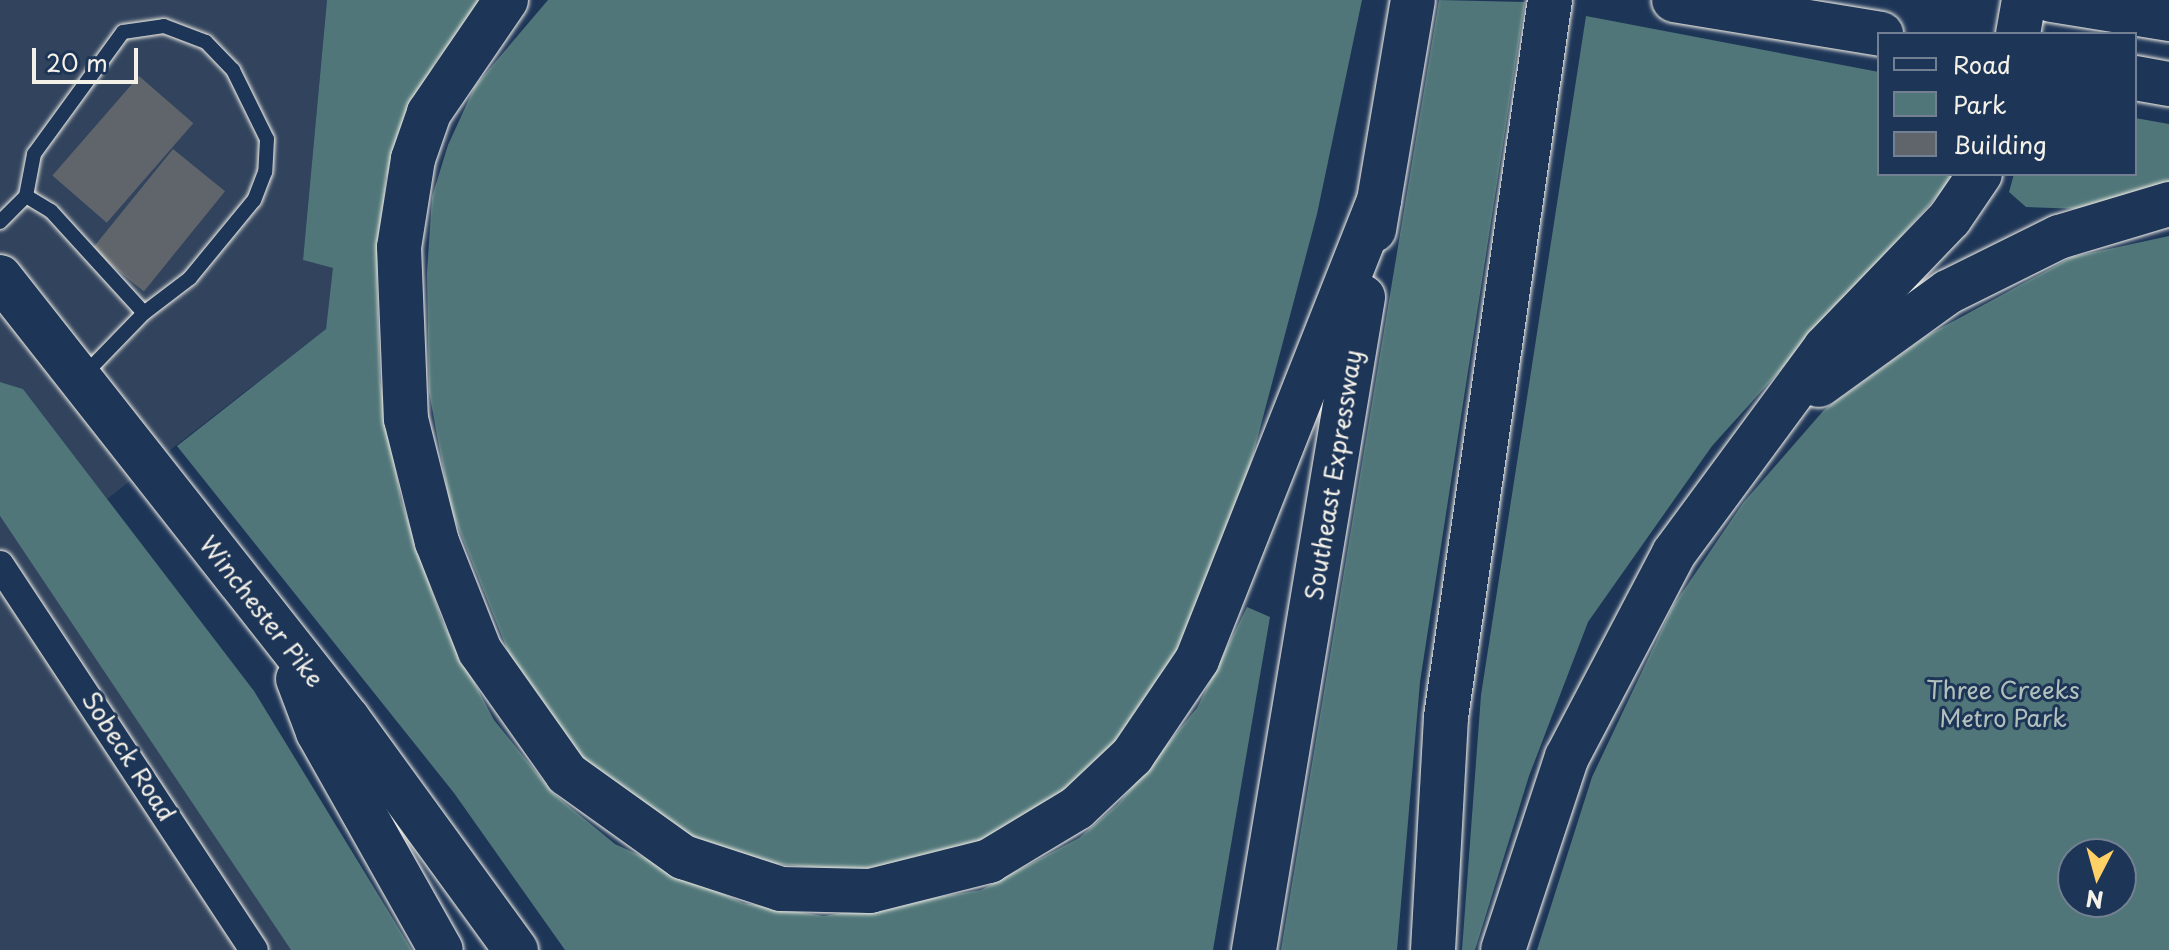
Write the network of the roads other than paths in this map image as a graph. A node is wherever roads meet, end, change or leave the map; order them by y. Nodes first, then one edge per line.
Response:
1 (506, 0) edge
2 (1413, 0) edge
3 (1550, 0) edge
4 (1674, 0) edge
5 (2024, 0) edge
6 (2052, 0) edge
7 (2169, 19) edge
8 (2018, 32) edge
9 (1877, 33) edge
10 (2137, 78) edge
11 (2169, 84) edge
12 (1979, 176) edge
13 (26, 196) junction
14 (1379, 200) junction
15 (2169, 204) edge
16 (0, 222) edge
17 (0, 277) edge
18 (144, 313) junction
19 (80, 379) junction
20 (1774, 422) junction
21 (0, 565) edge
22 (279, 632) junction
23 (254, 950) edge
24 (441, 950) edge
25 (516, 950) edge
26 (1254, 950) edge
27 (1433, 950) edge
28 (1503, 950) edge

1 - 14 main road
2 - 14 main road, Southeast Expressway
3 - 27 main road
4 - 9 main road
5 - 8 main road
6 - 7 main road
10 - 11 main road
12 - 20 main road
13 - 16 lane
13 - 18 lane
13 - 18 lane
14 - 26 main road, Southeast Expressway
15 - 20 main road
17 - 19 main road, Winchester Pike
18 - 19 lane
19 - 22 main road, Winchester Pike
20 - 28 main road
21 - 23 street, Sobeck Road
22 - 24 main road
22 - 25 main road, Winchester Pike

